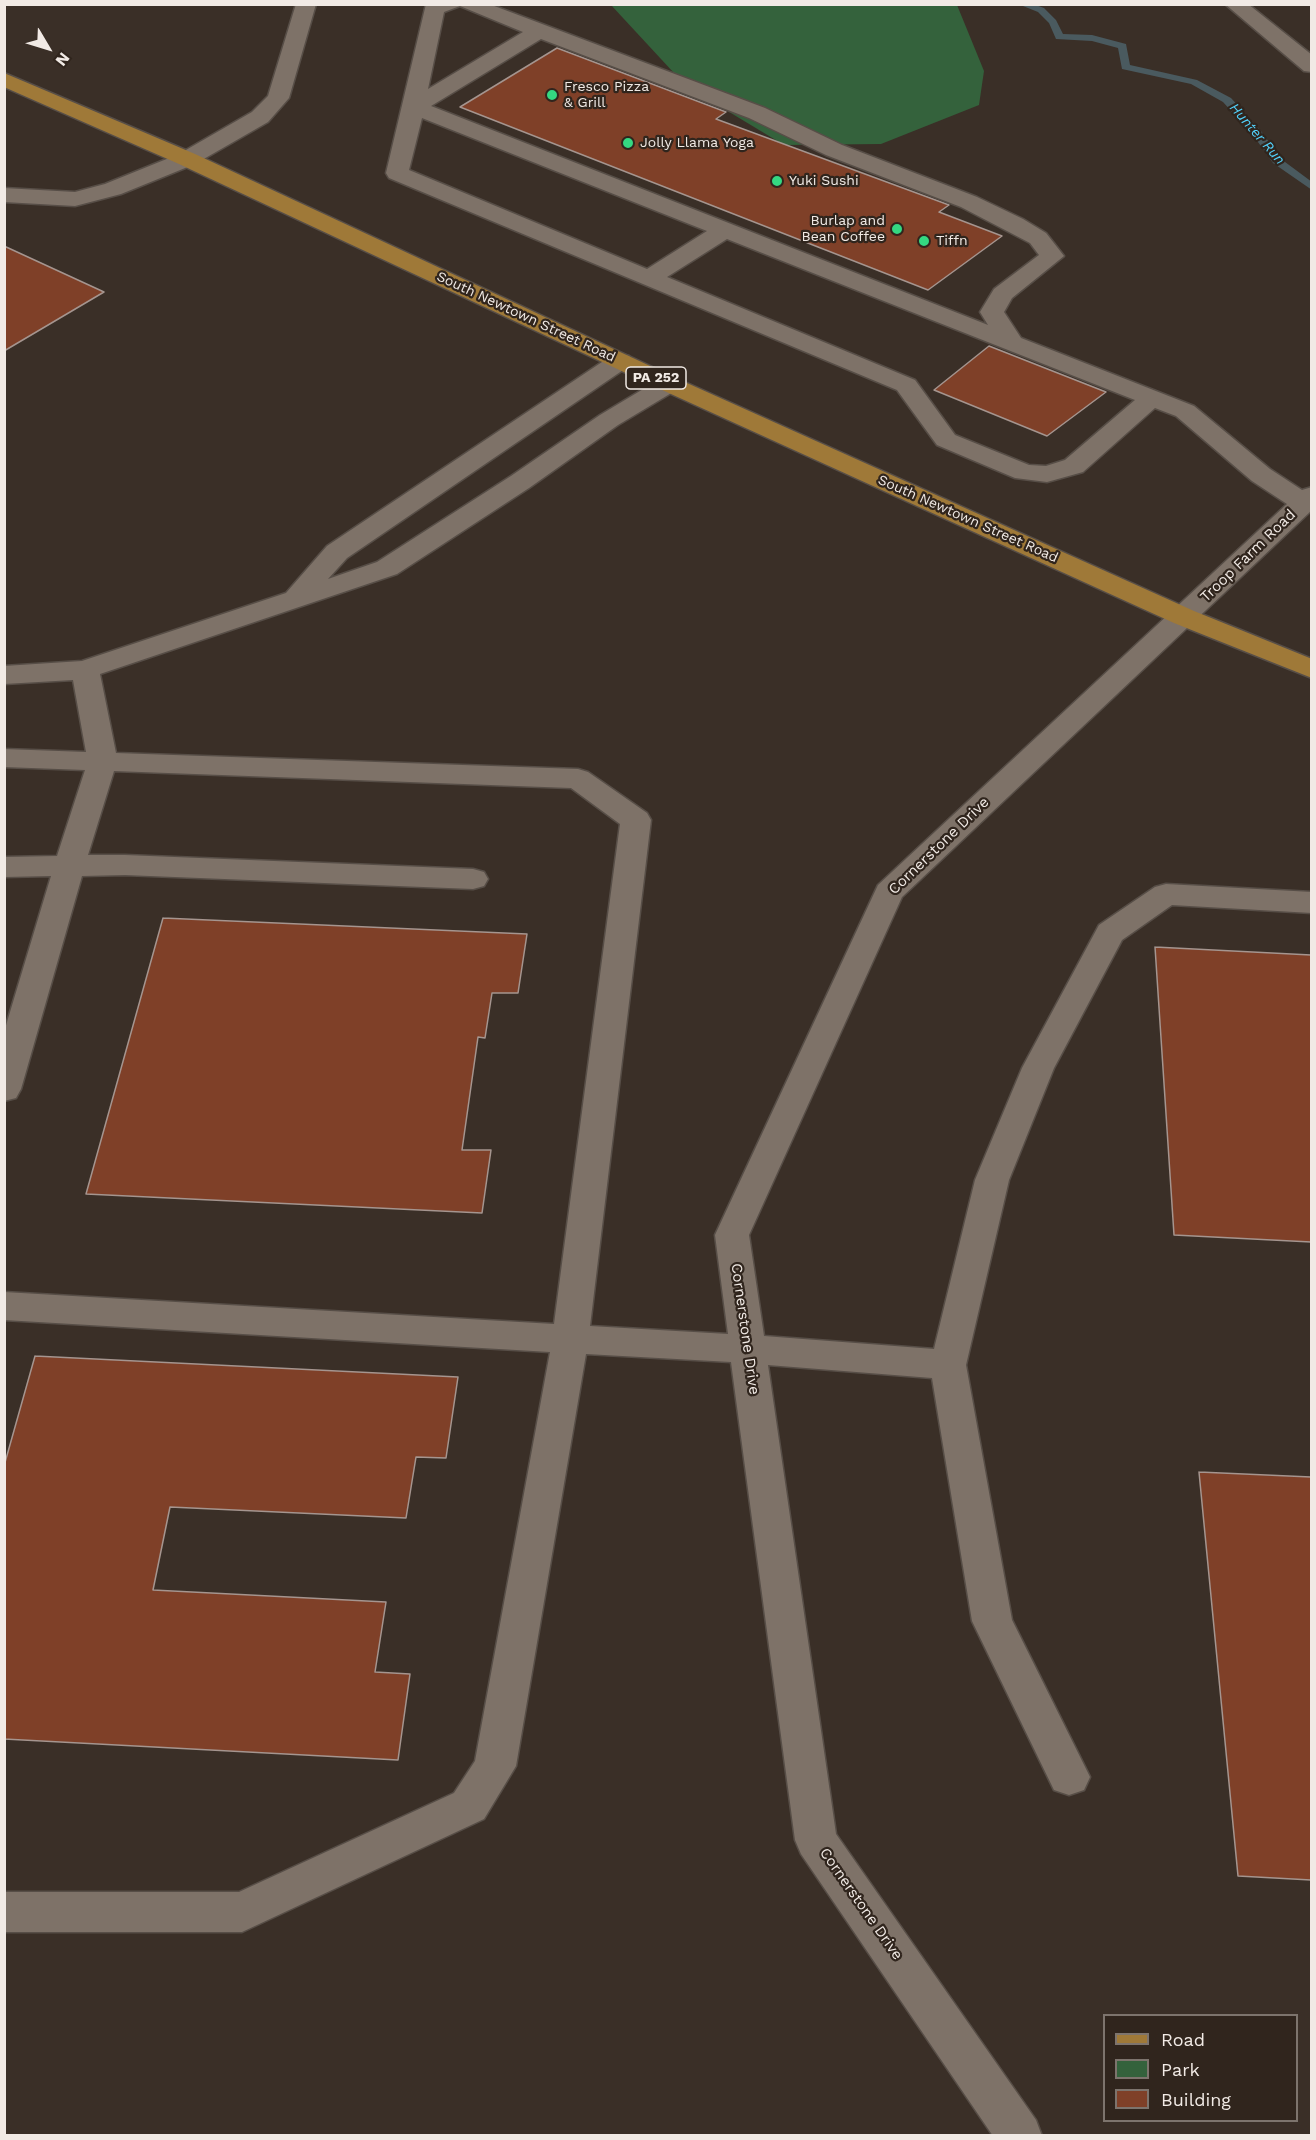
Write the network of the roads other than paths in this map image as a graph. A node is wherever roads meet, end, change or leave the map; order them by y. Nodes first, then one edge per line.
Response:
1 (306, 4) edge
2 (451, 4) edge
3 (469, 4) edge
4 (1235, 4) edge
5 (539, 31) junction
6 (1311, 66) edge
7 (4, 79) edge
8 (414, 107) junction
9 (187, 159) junction
10 (4, 195) edge
11 (725, 230) junction
12 (649, 278) junction
13 (1012, 343) junction
14 (620, 361) junction
15 (669, 384) junction
16 (1152, 398) junction
17 (1307, 499) edge
18 (295, 599) junction
19 (1184, 617) junction
20 (1311, 669) edge
21 (85, 670) junction
22 (4, 675) edge
23 (4, 758) edge
24 (103, 761) junction
25 (4, 867) edge
26 (69, 867) junction
27 (473, 879) dead end
28 (1311, 903) edge
29 (4, 1089) edge
30 (4, 1306) edge
31 (570, 1339) junction
32 (747, 1349) junction
33 (948, 1365) junction
34 (1070, 1777) dead end
35 (4, 1912) edge
36 (1020, 2136) edge

1 - 9 street
2 - 8 street
3 - 5 street
4 - 6 street
5 - 8 street
5 - 13 street
7 - 9 main road, South Newtown Street Road / PA 252
8 - 11 street
8 - 12 street
9 - 10 street
9 - 14 main road, South Newtown Street Road / PA 252
11 - 12 street
11 - 13 street
12 - 16 street
13 - 16 street
14 - 15 main road, South Newtown Street Road / PA 252
14 - 18 street
15 - 18 street
15 - 19 main road, South Newtown Street Road / PA 252
16 - 17 street
17 - 19 street, Troop Farm Road
18 - 21 street
19 - 20 main road, South Newtown Street Road / PA 252
19 - 32 street, Cornerstone Drive
21 - 22 street
21 - 24 street
23 - 24 street
24 - 26 street
24 - 31 street
25 - 26 street
26 - 27 street
26 - 29 street
28 - 33 street
30 - 31 street
31 - 32 street
31 - 35 street
32 - 33 street
32 - 36 street, Cornerstone Drive
33 - 34 street

